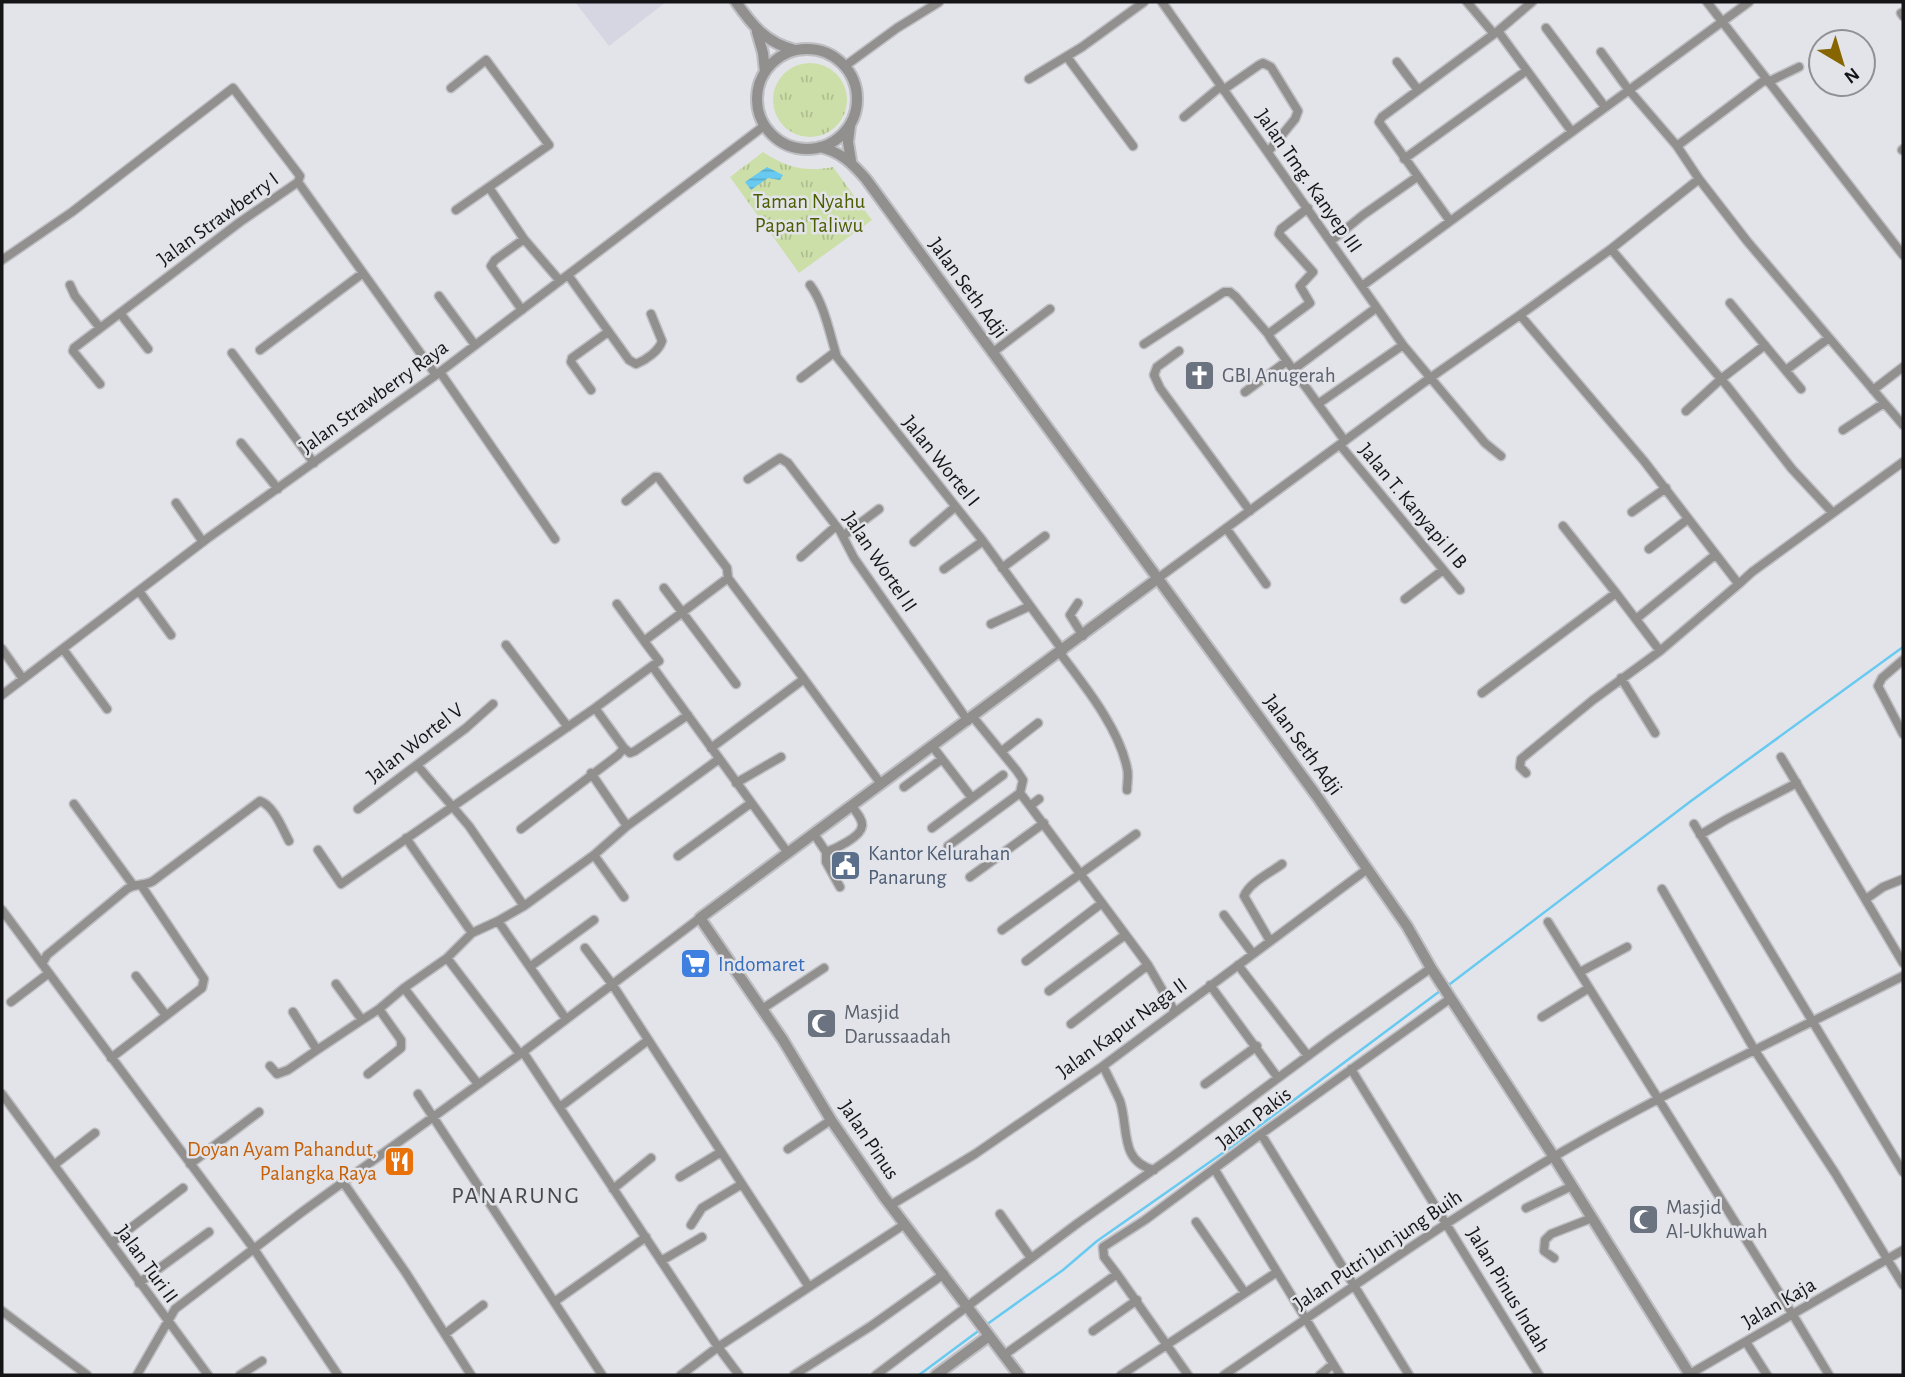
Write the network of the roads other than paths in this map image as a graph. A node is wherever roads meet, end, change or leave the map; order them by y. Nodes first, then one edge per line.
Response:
1 (736, 2) edge
2 (1144, 2) edge
3 (1162, 2) edge
4 (1467, 2) edge
5 (1532, 2) edge
6 (1707, 2) edge
7 (1749, 2) edge
8 (934, 3) edge
9 (1722, 21) junction
10 (1546, 28) dead end
11 (756, 29) junction
12 (1496, 33) junction
13 (795, 50) junction
14 (1601, 52) dead end
15 (1067, 57) junction
16 (1397, 62) dead end
17 (845, 66) junction
18 (1799, 67) dead end
19 (1526, 71) junction
20 (765, 72) junction
21 (1029, 79) dead end
22 (1767, 81) junction
23 (451, 88) dead end
24 (1221, 88) junction
25 (1628, 89) junction
26 (1418, 90) junction
27 (1605, 107) junction
28 (1184, 117) dead end
29 (851, 122) junction
30 (764, 126) junction
31 (1572, 132) junction
32 (1133, 146) dead end
33 (1677, 146) junction
34 (820, 147) junction
35 (1268, 152) junction
36 (1404, 159) junction
37 (851, 161) junction
38 (1417, 177) junction
39 (1699, 179) junction
40 (298, 182) junction
41 (490, 189) junction
42 (1308, 208) junction
43 (456, 210) dead end
44 (1450, 221) junction
45 (524, 239) junction
46 (1331, 241) junction
47 (1611, 248) junction
48 (1903, 255) edge
49 (2, 260) edge
50 (363, 273) junction
51 (568, 275) junction
52 (560, 281) junction
53 (70, 285) dead end
54 (810, 285) dead end
55 (1362, 286) junction
56 (439, 296) dead end
57 (1730, 303) dead end
58 (1050, 309) dead end
59 (1376, 309) junction
60 (522, 310) junction
61 (120, 313) junction
62 (652, 314) dead end
63 (1520, 315) junction
64 (100, 328) junction
65 (608, 331) junction
66 (1268, 334) junction
67 (1829, 338) junction
68 (1144, 344) dead end
69 (475, 345) junction
70 (1403, 345) junction
71 (1765, 345) junction
72 (148, 349) dead end
73 (260, 349) dead end
74 (1179, 351) dead end
75 (835, 352) junction
76 (232, 353) dead end
77 (992, 353) junction
78 (1287, 361) junction
79 (1903, 367) edge
80 (1294, 369) junction
81 (1786, 370) junction
82 (438, 373) junction
83 (800, 378) dead end
84 (1430, 378) junction
85 (1721, 379) junction
86 (100, 384) dead end
87 (591, 390) dead end
88 (1801, 390) dead end
89 (1873, 390) junction
90 (1245, 392) dead end
91 (1884, 402) junction
92 (1318, 404) junction
93 (1686, 411) dead end
94 (1901, 419) edge
95 (1843, 430) dead end
96 (241, 443) dead end
97 (1342, 443) junction
98 (1501, 456) dead end
99 (1903, 462) edge
100 (314, 463) junction
101 (748, 479) dead end
102 (1665, 488) junction
103 (278, 489) junction
104 (626, 501) dead end
105 (176, 503) dead end
106 (955, 507) junction
107 (879, 509) dead end
108 (1250, 511) junction
109 (1832, 512) junction
110 (1632, 513) dead end
111 (1688, 519) junction
112 (836, 526) junction
113 (1563, 526) dead end
114 (1226, 528) junction
115 (843, 536) junction
116 (1045, 536) dead end
117 (555, 539) dead end
118 (983, 541) junction
119 (203, 542) junction
120 (914, 542) dead end
121 (1650, 549) dead end
122 (1715, 555) junction
123 (801, 557) dead end
124 (1002, 568) junction
125 (944, 569) dead end
126 (1443, 570) junction
127 (728, 578) junction
128 (1157, 579) junction
129 (1740, 583) junction
130 (1266, 584) dead end
131 (664, 587) dead end
132 (1460, 590) dead end
133 (139, 591) junction
134 (1616, 593) junction
135 (1405, 599) dead end
136 (1078, 603) dead end
137 (617, 604) dead end
138 (1030, 606) junction
139 (683, 612) junction
140 (1636, 619) junction
141 (990, 624) dead end
142 (171, 635) dead end
143 (1083, 636) junction
144 (644, 641) junction
145 (506, 645) dead end
146 (2, 649) edge
147 (64, 649) junction
148 (1660, 651) junction
149 (1061, 652) junction
150 (1903, 660) edge
151 (652, 666) junction
152 (1621, 678) junction
153 (23, 679) junction
154 (804, 679) junction
155 (736, 684) dead end
156 (1482, 694) dead end
157 (2, 695) edge
158 (493, 704) dead end
159 (595, 708) junction
160 (107, 709) dead end
161 (688, 715) junction
162 (970, 719) junction
163 (1038, 723) dead end
164 (568, 727) junction
165 (1655, 733) dead end
166 (1903, 734) edge
167 (933, 747) junction
168 (624, 748) junction
169 (711, 748) junction
170 (1002, 751) junction
171 (781, 757) dead end
172 (1781, 757) dead end
173 (719, 759) junction
174 (942, 759) junction
175 (417, 765) junction
176 (591, 773) junction
177 (1526, 773) dead end
178 (1003, 775) dead end
179 (736, 782) junction
180 (1797, 783) junction
181 (881, 784) junction
182 (904, 788) dead end
183 (1127, 790) dead end
184 (1020, 793) junction
185 (971, 798) junction
186 (1039, 799) dead end
187 (751, 803) junction
188 (74, 804) dead end
189 (451, 806) junction
190 (852, 806) junction
191 (1030, 806) junction
192 (358, 809) dead end
193 (1044, 823) junction
194 (1694, 824) dead end
195 (628, 826) junction
196 (932, 828) dead end
197 (521, 829) dead end
198 (814, 834) junction
199 (1136, 834) dead end
200 (1700, 835) junction
201 (406, 838) junction
202 (289, 841) dead end
203 (948, 846) dead end
204 (318, 850) dead end
205 (826, 852) junction
206 (788, 853) junction
207 (594, 855) junction
208 (678, 856) dead end
209 (1282, 864) dead end
210 (1366, 870) junction
211 (1079, 874) junction
212 (970, 877) dead end
213 (1903, 879) edge
214 (137, 885) junction
215 (840, 887) dead end
216 (1662, 888) dead end
217 (624, 897) dead end
218 (1866, 899) junction
219 (1102, 903) junction
220 (524, 906) junction
221 (2, 910) edge
222 (1224, 915) dead end
223 (700, 918) junction
224 (594, 920) dead end
225 (498, 922) junction
226 (1548, 922) dead end
227 (1002, 930) dead end
228 (472, 933) junction
229 (1125, 935) junction
230 (1270, 941) junction
231 (1627, 947) dead end
232 (585, 948) dead end
233 (1253, 954) junction
234 (447, 958) junction
235 (1026, 961) dead end
236 (1903, 963) edge
237 (42, 964) junction
238 (1148, 965) junction
239 (1238, 965) junction
240 (531, 966) junction
241 (824, 968) dead end
242 (1431, 968) junction
243 (1580, 972) junction
244 (49, 973) junction
245 (136, 976) dead end
246 (1903, 976) edge
247 (336, 984) dead end
248 (612, 984) junction
249 (1210, 985) junction
250 (404, 988) junction
251 (1589, 988) junction
252 (1049, 991) dead end
253 (1451, 997) junction
254 (11, 1002) dead end
255 (379, 1009) junction
256 (762, 1009) junction
257 (293, 1012) dead end
258 (1175, 1012) junction
259 (165, 1014) junction
260 (1542, 1017) dead end
261 (566, 1018) junction
262 (362, 1020) junction
263 (1812, 1023) junction
264 (1071, 1024) dead end
265 (647, 1041) junction
266 (1257, 1046) junction
267 (1754, 1049) junction
268 (317, 1050) junction
269 (522, 1053) junction
270 (1308, 1056) junction
271 (111, 1058) junction
272 (270, 1066) dead end
273 (1103, 1066) junction
274 (1352, 1069) junction
275 (368, 1074) dead end
276 (1278, 1078) junction
277 (478, 1084) junction
278 (1205, 1084) dead end
279 (2, 1094) edge
280 (418, 1094) dead end
281 (1657, 1099) junction
282 (560, 1107) junction
283 (259, 1112) dead end
284 (432, 1117) junction
285 (831, 1120) junction
286 (95, 1133) dead end
287 (1261, 1134) junction
288 (788, 1149) dead end
289 (722, 1152) junction
290 (1554, 1157) junction
291 (651, 1158) dead end
292 (190, 1164) junction
293 (57, 1168) junction
294 (1154, 1170) junction
295 (1215, 1170) junction
296 (1903, 1172) edge
297 (680, 1177) dead end
298 (343, 1182) junction
299 (742, 1184) junction
300 (1572, 1186) junction
301 (183, 1188) dead end
302 (613, 1189) junction
303 (891, 1205) junction
304 (1526, 1208) dead end
305 (1000, 1214) dead end
306 (1592, 1218) junction
307 (1196, 1222) dead end
308 (1447, 1223) junction
309 (905, 1224) junction
310 (691, 1225) dead end
311 (209, 1231) dead end
312 (646, 1237) junction
313 (702, 1237) dead end
314 (111, 1242) junction
315 (254, 1249) junction
316 (1903, 1250) edge
317 (1031, 1258) junction
318 (1554, 1258) dead end
319 (1887, 1259) junction
320 (661, 1261) junction
321 (1277, 1272) junction
322 (944, 1274) junction
323 (1117, 1274) junction
324 (139, 1283) junction
325 (1903, 1285) edge
326 (808, 1286) junction
327 (1355, 1286) junction
328 (1245, 1293) junction
329 (1137, 1300) junction
330 (554, 1301) junction
331 (483, 1305) dead end
332 (967, 1308) junction
333 (2, 1311) edge
334 (1793, 1315) junction
335 (1306, 1320) junction
336 (168, 1322) junction
337 (1094, 1331) dead end
338 (445, 1334) junction
339 (988, 1334) junction
340 (1746, 1342) junction
341 (1166, 1344) junction
342 (718, 1347) junction
343 (1004, 1355) junction
344 (262, 1361) dead end
345 (1333, 1364) junction
346 (77, 1367) junction
347 (72, 1375) edge
348 (87, 1375) edge
349 (137, 1375) edge
350 (208, 1375) edge
351 (240, 1375) edge
352 (338, 1375) edge
353 (471, 1375) edge
354 (602, 1375) edge
355 (681, 1375) edge
356 (739, 1375) edge
357 (794, 1375) edge
358 (876, 1375) edge
359 (936, 1375) edge
360 (1019, 1375) edge
361 (1121, 1375) edge
362 (1188, 1375) edge
363 (1224, 1375) edge
364 (1320, 1375) edge
365 (1340, 1375) edge
366 (1409, 1375) edge
367 (1539, 1375) edge
368 (1689, 1375) edge
369 (1767, 1375) edge
370 (1829, 1375) edge

1 - 11 street
2 - 15 street
3 - 24 street, Jalan Tmg. Kanyep III
4 - 12 street
5 - 12 street
6 - 9 street
7 - 9 street
8 - 17 street
9 - 22 street
9 - 25 street
10 - 27 street
11 - 13 street
11 - 20 street
12 - 19 street
12 - 26 street
13 - 17 street
13 - 20 street
14 - 25 street
15 - 21 street
15 - 32 street
16 - 26 street
17 - 29 street
18 - 22 street
19 - 31 street
19 - 36 street
20 - 30 street
22 - 33 street
22 - 48 street
23 - 41 street
24 - 28 street
24 - 35 street, Jalan Tmg. Kanyep III
24 - 35 street
25 - 27 street
25 - 33 street
26 - 36 street
27 - 31 street
29 - 34 street
29 - 37 street
30 - 34 street
30 - 51 street, Jalan Strawberry Raya
31 - 44 street
33 - 39 street
34 - 37 street
35 - 42 street, Jalan Tmg. Kanyep III
36 - 38 street
37 - 77 street, Jalan Seth Adji
38 - 44 street
38 - 46 street
39 - 47 street
39 - 67 street
40 - 49 street
40 - 50 street, Jalan Strawberry I
40 - 61 street, Jalan Strawberry I
41 - 43 street
41 - 45 street
42 - 46 street, Jalan Tmg. Kanyep III
42 - 66 street
44 - 55 street
45 - 52 street
45 - 60 street
46 - 55 street, Jalan Tmg. Kanyep III
47 - 63 street
47 - 85 street
50 - 73 street
50 - 82 street, Jalan Strawberry I
51 - 52 street, Jalan Strawberry Raya
51 - 65 street
52 - 60 street, Jalan Strawberry Raya
53 - 64 street
54 - 75 street, Jalan Wortel I
55 - 59 street, Jalan Tmg. Kanyep III
56 - 69 street
57 - 71 street
58 - 77 street
59 - 70 street, Jalan Tmg. Kanyep III
59 - 80 street
60 - 69 street, Jalan Strawberry Raya
61 - 64 street, Jalan Strawberry I
61 - 72 street
62 - 65 street
63 - 84 street
63 - 102 street
64 - 86 street, Jalan Strawberry I
65 - 87 street
66 - 68 street, Jalan T. Kanyapi II B
66 - 78 street, Jalan T. Kanyapi II B
67 - 81 street
67 - 89 street
69 - 82 street, Jalan Strawberry Raya
70 - 84 street, Jalan Tmg. Kanyep III
70 - 92 street
71 - 81 street
71 - 85 street
74 - 108 street
75 - 83 street
75 - 106 street, Jalan Wortel I
76 - 100 street
77 - 128 street, Jalan Seth Adji
78 - 80 street, Jalan T. Kanyapi II B
78 - 90 street
79 - 89 street
80 - 92 street, Jalan T. Kanyapi II B
81 - 88 street
82 - 100 street, Jalan Strawberry Raya
82 - 117 street, Jalan Strawberry I
84 - 97 street
84 - 98 street, Jalan Tmg. Kanyep III
85 - 93 street
85 - 109 street
89 - 91 street
91 - 94 street
91 - 95 street
92 - 97 street, Jalan T. Kanyapi II B
96 - 103 street
97 - 108 street
97 - 126 street, Jalan T. Kanyapi II B
99 - 109 street
100 - 103 street, Jalan Strawberry Raya
101 - 112 street, Jalan Wortel II
102 - 110 street
102 - 111 street
103 - 119 street, Jalan Strawberry Raya
104 - 127 street
105 - 119 street
106 - 118 street, Jalan Wortel I
106 - 120 street
107 - 115 street
108 - 114 street
109 - 129 street
111 - 121 street
111 - 122 street
112 - 115 street, Jalan Wortel II
112 - 123 street
113 - 134 street
114 - 128 street
114 - 130 street
115 - 162 street, Jalan Wortel II
116 - 124 street
118 - 124 street, Jalan Wortel I
118 - 125 street
119 - 133 street, Jalan Strawberry Raya
122 - 129 street
122 - 140 street
124 - 138 street, Jalan Wortel I
126 - 132 street, Jalan T. Kanyapi II B
126 - 135 street
127 - 139 street
127 - 154 street
128 - 143 street
128 - 210 street, Jalan Seth Adji
129 - 148 street
131 - 139 street
133 - 142 street
133 - 147 street, Jalan Strawberry Raya
134 - 140 street
134 - 156 street
136 - 143 street
137 - 144 street
138 - 141 street
138 - 149 street, Jalan Wortel I
139 - 144 street
139 - 155 street
140 - 148 street
143 - 149 street
144 - 151 street
145 - 164 street
146 - 153 street
147 - 153 street, Jalan Strawberry Raya
147 - 160 street
148 - 152 street
149 - 162 street
149 - 183 street, Jalan Wortel I
150 - 166 street
151 - 159 street
151 - 161 street
152 - 165 street
152 - 177 street
153 - 157 street, Jalan Strawberry Raya
154 - 169 street
154 - 181 street
158 - 175 street, Jalan Wortel V
159 - 164 street
159 - 168 street
161 - 168 street
161 - 169 street
162 - 167 street
162 - 170 street, Jalan Wortel II
163 - 170 street
164 - 189 street
167 - 174 street
167 - 181 street
168 - 176 street
169 - 173 street
170 - 184 street, Jalan Wortel II
171 - 179 street
172 - 180 street
173 - 179 street
173 - 195 street
174 - 182 street
174 - 185 street
175 - 189 street
175 - 192 street, Jalan Wortel V
176 - 195 street
176 - 197 street
178 - 185 street
179 - 187 street
180 - 200 street
180 - 218 street
181 - 190 street
184 - 191 street, Jalan Wortel II
184 - 203 street
185 - 196 street
186 - 191 street
187 - 206 street
187 - 208 street
188 - 214 street
189 - 201 street
189 - 220 street
190 - 198 street
190 - 205 street
191 - 193 street, Jalan Wortel II
193 - 211 street, Jalan Wortel II
193 - 212 street
194 - 200 street
195 - 207 street
198 - 205 street
198 - 206 street
199 - 211 street
200 - 263 street
201 - 204 street
201 - 228 street
202 - 214 street
205 - 215 street
206 - 223 street
207 - 217 street
207 - 220 street
209 - 230 street
210 - 230 street, Jalan Kapur Naga II
210 - 242 street, Jalan Seth Adji
211 - 219 street, Jalan Wortel II
211 - 227 street
213 - 218 street
214 - 237 street
214 - 259 street
216 - 267 street
218 - 236 street
219 - 229 street, Jalan Wortel II
219 - 235 street
220 - 225 street
221 - 237 street
222 - 233 street
223 - 248 street
223 - 256 street, Jalan Pinus
224 - 240 street
225 - 228 street
225 - 240 street
226 - 243 street
228 - 234 street
229 - 238 street, Jalan Wortel II
229 - 252 street
230 - 233 street, Jalan Kapur Naga II
231 - 243 street
232 - 248 street
233 - 239 street, Jalan Kapur Naga II
234 - 250 street
234 - 269 street
237 - 244 street
238 - 258 street, Jalan Wortel II
238 - 264 street
239 - 249 street, Jalan Kapur Naga II
239 - 270 street
240 - 261 street
241 - 256 street
242 - 253 street, Jalan Seth Adji
242 - 270 street
243 - 251 street
244 - 254 street
244 - 271 street
245 - 259 street
246 - 263 street, Jalan Putri Jun jung Buih
247 - 262 street
248 - 261 street
248 - 265 street
249 - 258 street, Jalan Kapur Naga II
249 - 266 street
250 - 255 street
250 - 277 street
251 - 260 street
251 - 281 street
253 - 274 street, Jalan Pakis
253 - 290 street, Jalan Seth Adji
255 - 262 street
255 - 275 street
256 - 285 street, Jalan Pinus
257 - 268 street
258 - 273 street, Jalan Kapur Naga II
259 - 271 street
261 - 269 street
262 - 268 street
263 - 267 street, Jalan Putri Jun jung Buih
263 - 296 street
265 - 282 street
265 - 289 street
266 - 276 street
266 - 278 street
267 - 281 street, Jalan Putri Jun jung Buih
267 - 319 street
268 - 272 street
269 - 277 street
269 - 282 street
270 - 276 street
271 - 292 street
273 - 294 street
273 - 303 street, Jalan Kapur Naga II
274 - 287 street, Jalan Pakis
274 - 308 street, Jalan Pinus Indah
276 - 294 street
277 - 284 street
279 - 293 street, Jalan Turi II
280 - 284 street
281 - 290 street, Jalan Putri Jun jung Buih
281 - 334 street
282 - 302 street
283 - 292 street
284 - 298 street
284 - 330 street
285 - 288 street
285 - 303 street, Jalan Pinus
286 - 293 street
287 - 295 street, Jalan Pakis
287 - 327 street
289 - 297 street
289 - 299 street
290 - 300 street, Jalan Seth Adji
290 - 308 street, Jalan Putri Jun jung Buih
291 - 302 street
292 - 315 street
293 - 314 street, Jalan Turi II
294 - 317 street
295 - 321 street
295 - 323 street, Jalan Pakis
298 - 315 street
298 - 338 street
299 - 310 street
299 - 326 street
300 - 304 street
300 - 306 street, Jalan Seth Adji
301 - 314 street
302 - 312 street
303 - 309 street, Jalan Pinus
305 - 317 street
306 - 318 street
306 - 368 street, Jalan Seth Adji
307 - 328 street
308 - 327 street, Jalan Putri Jun jung Buih
308 - 367 street, Jalan Pinus Indah
309 - 322 street, Jalan Pinus
309 - 326 street
311 - 324 street
312 - 320 street
312 - 330 street
313 - 320 street
314 - 324 street, Jalan Turi II
315 - 336 street
315 - 352 street
316 - 319 street, Jalan Kaja
317 - 332 street
319 - 325 street
319 - 334 street, Jalan Kaja
320 - 342 street
321 - 328 street
321 - 335 street
322 - 332 street, Jalan Pinus
322 - 357 street
323 - 329 street
323 - 343 street
324 - 336 street, Jalan Turi II
326 - 342 street
327 - 335 street, Jalan Putri Jun jung Buih
327 - 366 street
328 - 341 street
329 - 337 street
329 - 341 street
330 - 354 street
331 - 338 street
332 - 339 street, Jalan Pinus
332 - 358 street
333 - 346 street
334 - 340 street, Jalan Kaja
334 - 370 street
335 - 345 street
335 - 363 street, Jalan Putri Jun jung Buih
336 - 349 street
336 - 350 street, Jalan Turi II
338 - 353 street
339 - 343 street, Jalan Pinus
339 - 359 street
340 - 368 street, Jalan Kaja
340 - 369 street
341 - 361 street
341 - 362 street
342 - 355 street
342 - 356 street
343 - 360 street, Jalan Pinus
344 - 351 street
345 - 364 street
345 - 365 street
346 - 347 street
346 - 348 street

